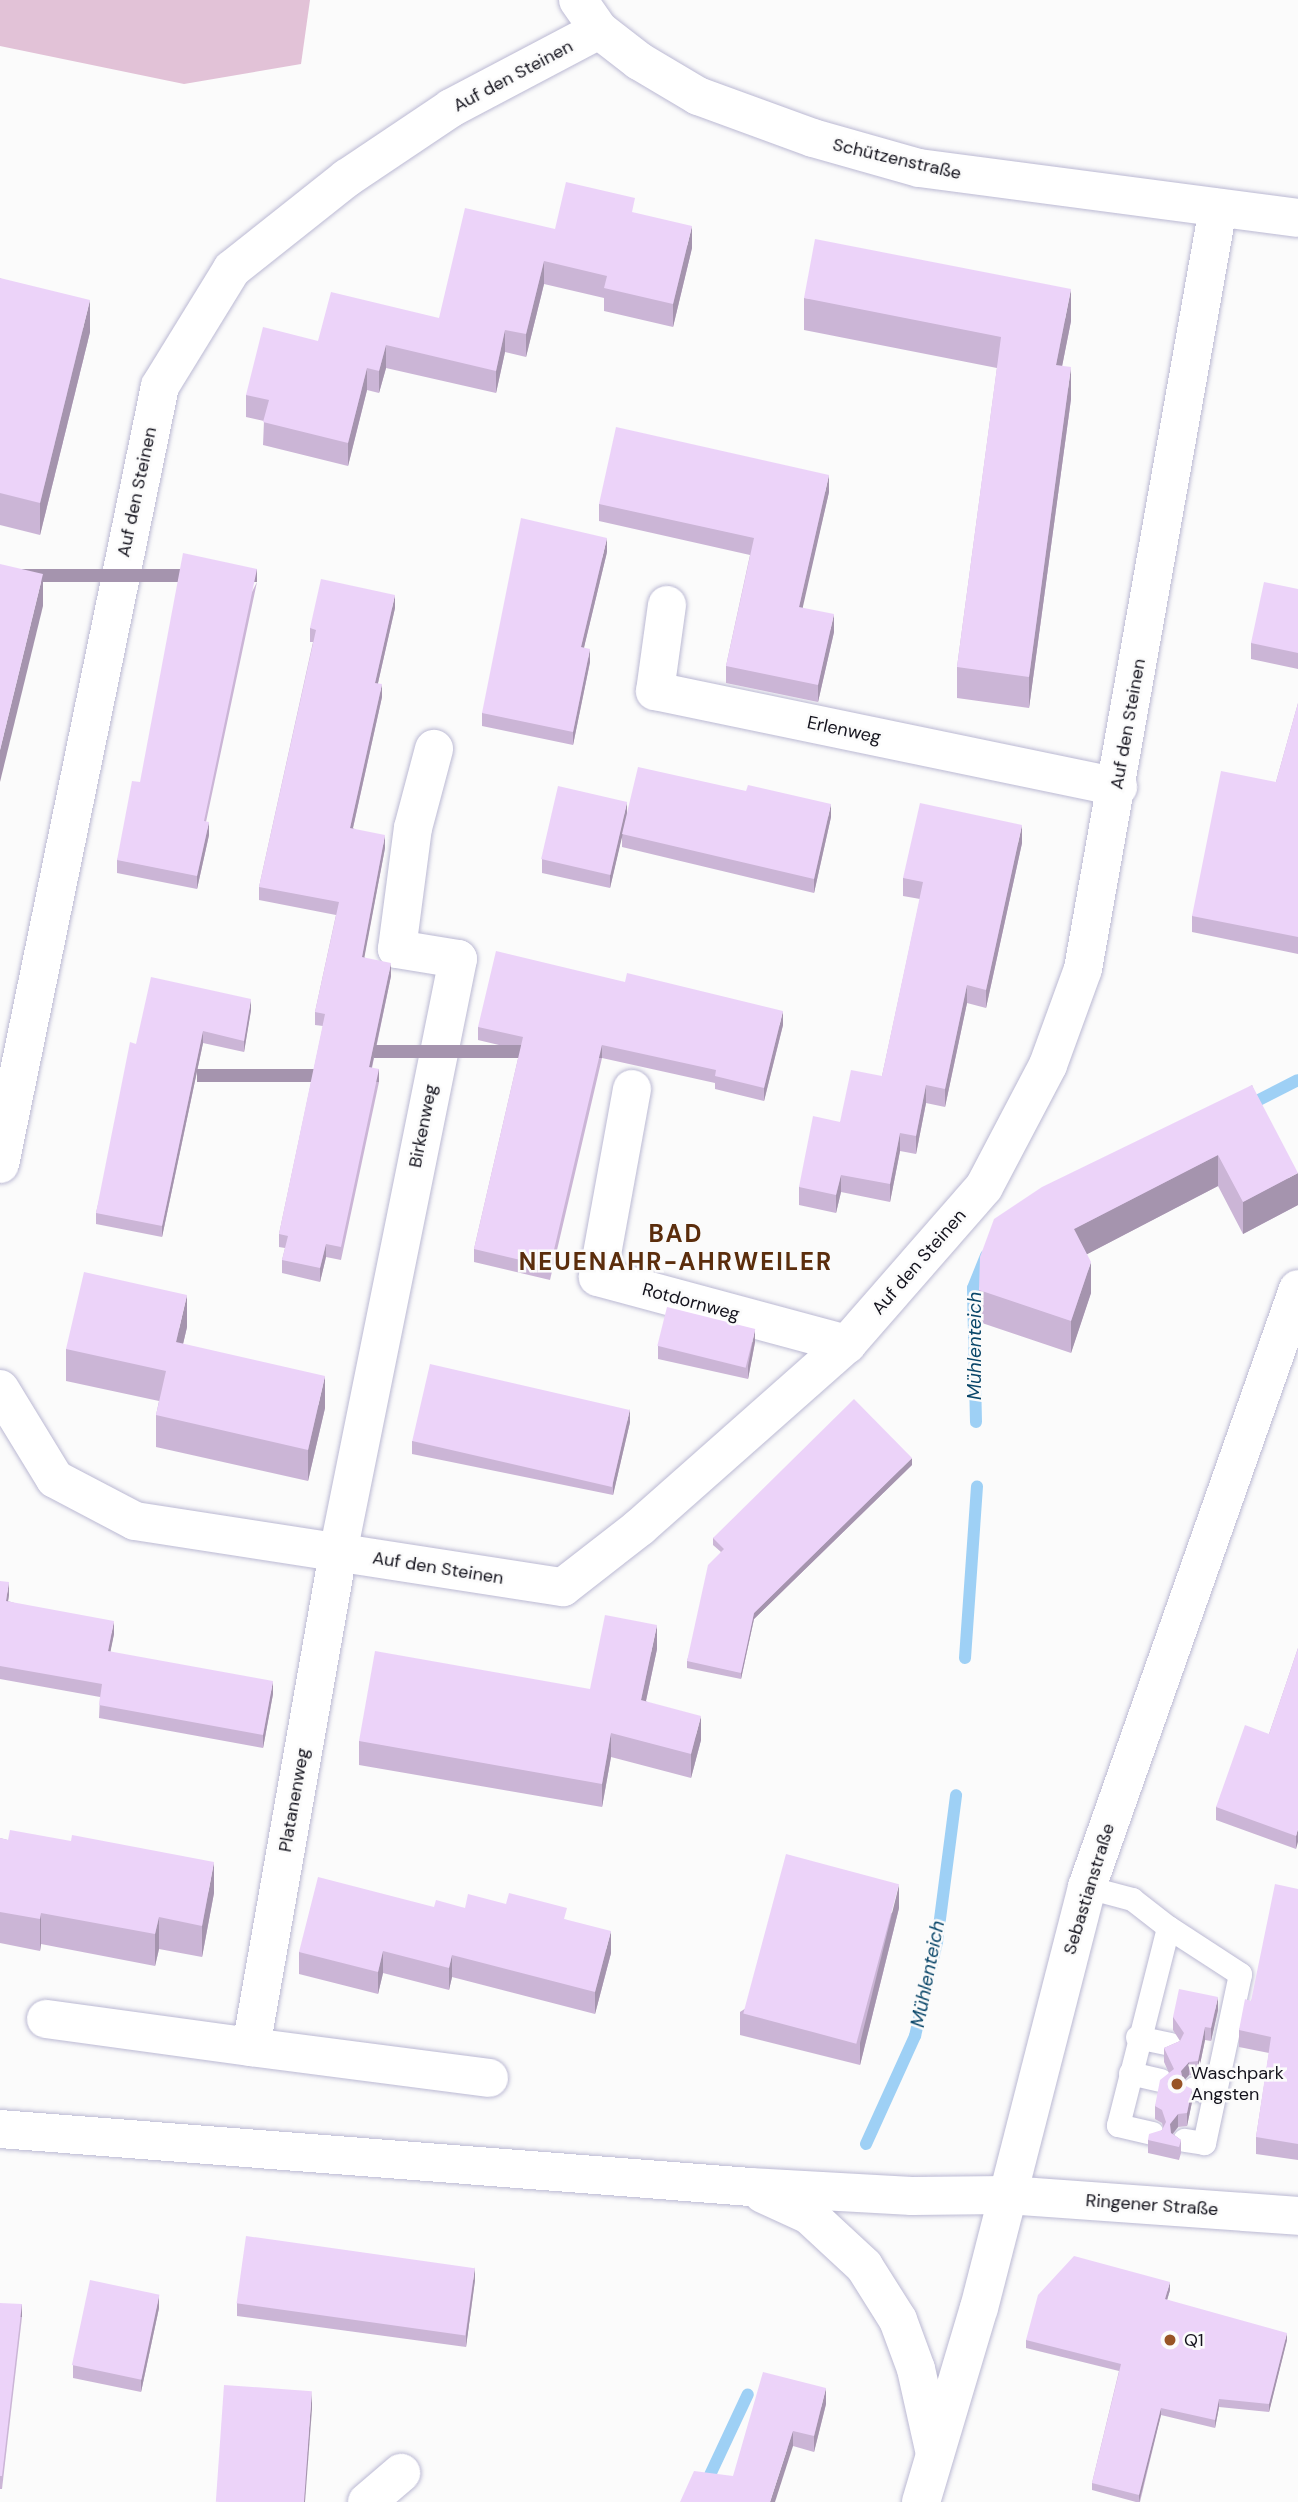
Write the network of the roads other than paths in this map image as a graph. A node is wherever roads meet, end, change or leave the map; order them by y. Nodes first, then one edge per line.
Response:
1 (589, 15) edge
2 (1218, 208) junction
3 (1298, 218) edge
4 (667, 605) dead end
5 (434, 749) dead end
6 (1118, 787) junction
7 (632, 1089) dead end
8 (2, 1146) edge
9 (1298, 1289) edge
10 (847, 1344) junction
11 (0, 1389) edge
12 (338, 1553) junction
13 (1087, 1887) junction
14 (1168, 1927) junction
15 (46, 2020) dead end
16 (1137, 2037) junction
17 (1170, 2044) edge
18 (251, 2047) junction
19 (1130, 2073) junction
20 (489, 2078) dead end
21 (1160, 2080) edge
22 (0, 2129) edge
23 (1152, 2133) edge
24 (1184, 2140) edge
25 (750, 2187) junction
26 (1007, 2195) junction
27 (1298, 2216) edge
28 (936, 2456) junction
29 (401, 2473) dead end
30 (367, 2502) edge
31 (921, 2502) edge

1 - 2 street, Schützenstraße
1 - 8 street, Auf den Steinen
2 - 3 street, Schützenstraße
2 - 6 street, Auf den Steinen
4 - 6 street, Erlenweg
5 - 12 street, Birkenweg
6 - 10 street, Auf den Steinen
7 - 10 street, Rotdornweg
9 - 13 street, Sebastianstraße
10 - 12 street, Auf den Steinen
11 - 12 street, Auf den Steinen
12 - 18 street, Platanenweg
13 - 14 lane
13 - 26 street, Sebastianstraße
14 - 16 lane
14 - 24 lane
15 - 18 street
16 - 17 lane
16 - 19 lane
18 - 20 street
19 - 21 lane
19 - 23 lane
22 - 25 street, Ringener Straße
25 - 26 street, Ringener Straße
25 - 28 street
26 - 27 street, Ringener Straße
26 - 28 street, Sebastianstraße
28 - 31 street, Sebastianstraße
29 - 30 street

